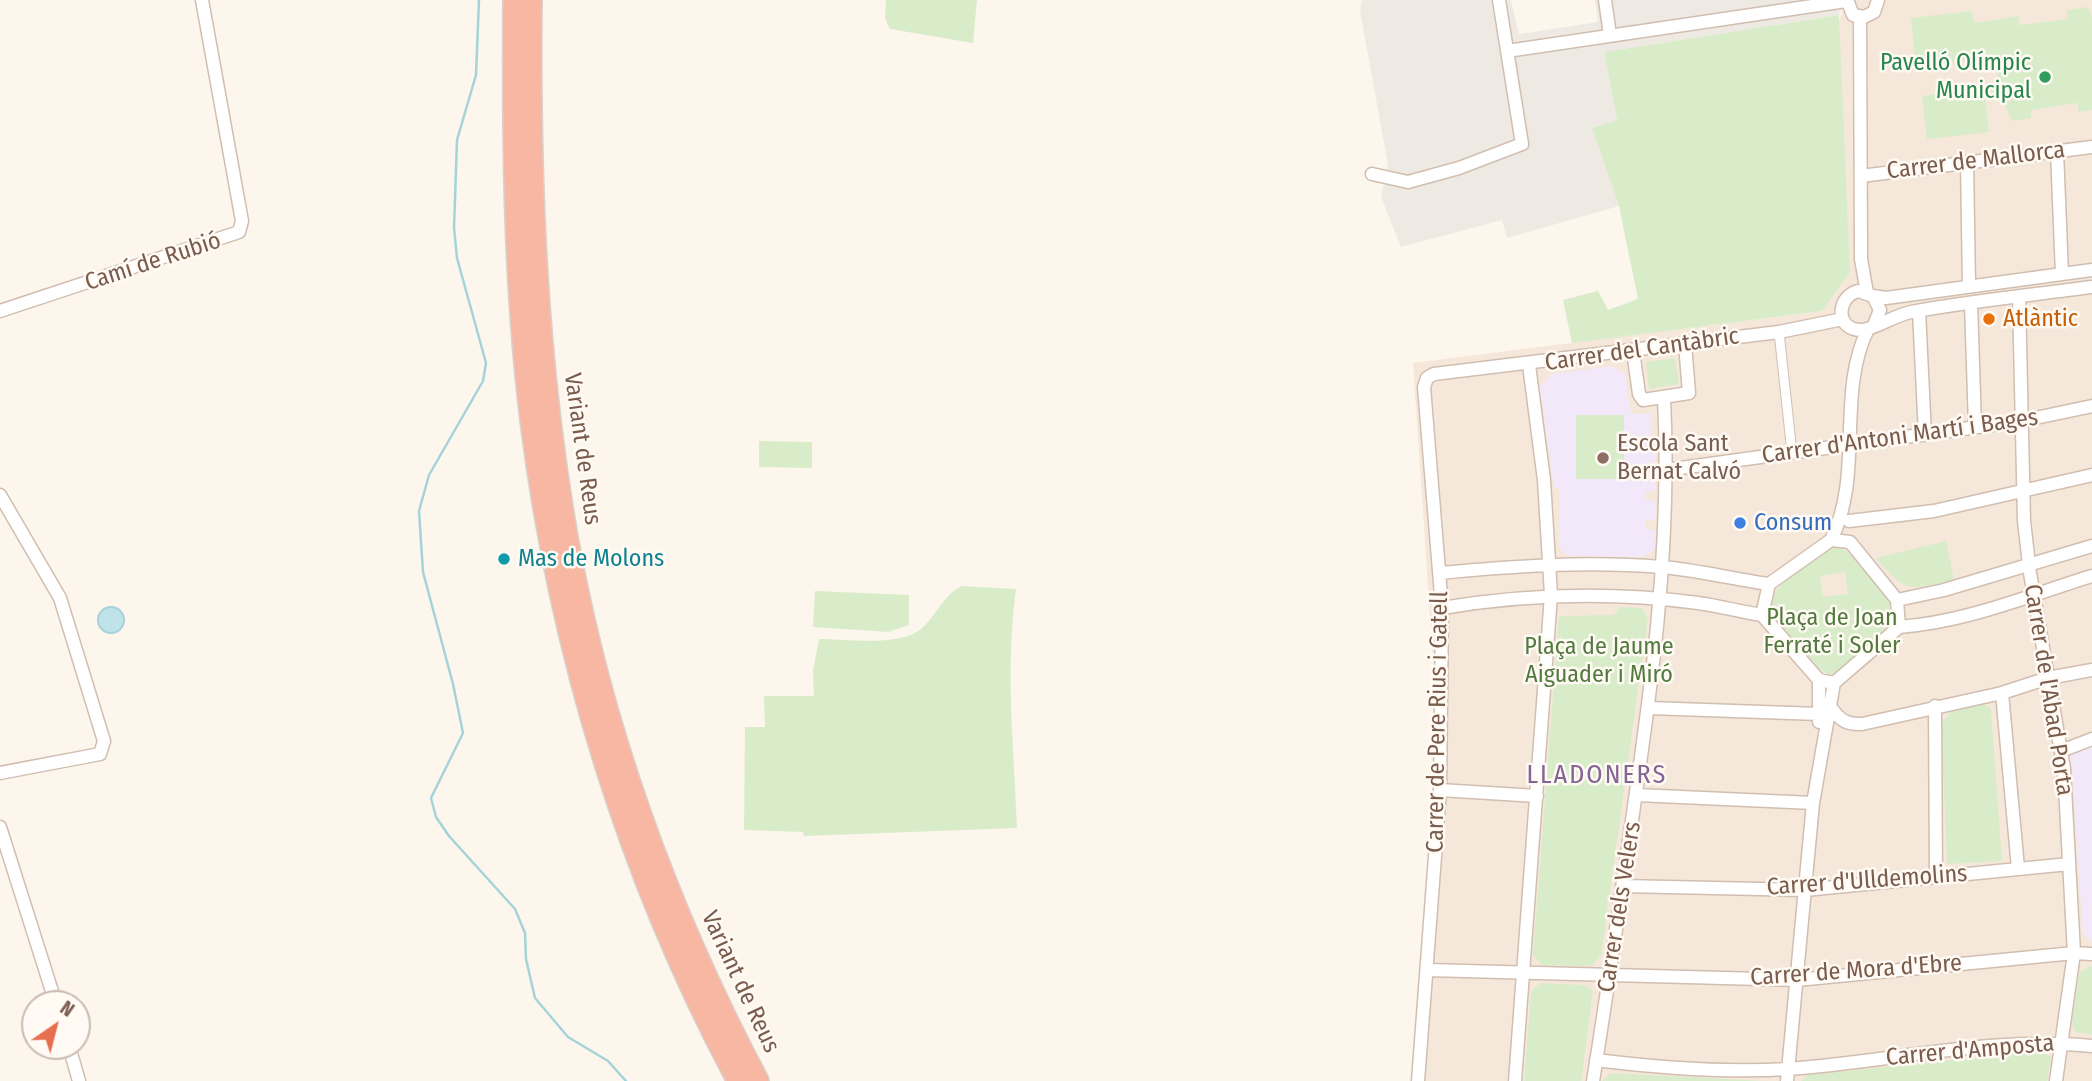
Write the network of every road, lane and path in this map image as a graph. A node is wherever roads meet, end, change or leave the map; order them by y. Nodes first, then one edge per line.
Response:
1 (202, 0) edge
2 (513, 0) edge
3 (531, 0) edge
4 (1499, 0) edge
5 (1605, 0) edge
6 (1878, 0) edge
7 (1847, 1) edge
8 (1759, 7) edge
9 (1860, 17) junction
10 (1610, 35) junction
11 (1507, 51) junction
12 (2092, 147) edge
13 (2057, 151) junction
14 (1966, 162) junction
15 (1372, 174) dead end
16 (1861, 176) junction
17 (2092, 270) edge
18 (2062, 274) junction
19 (1969, 286) junction
20 (2092, 287) edge
21 (1865, 294) junction
22 (2019, 297) junction
23 (1971, 303) junction
24 (0, 311) edge
25 (1919, 311) junction
26 (1846, 323) junction
27 (1871, 327) junction
28 (1779, 332) junction
29 (1685, 344) junction
30 (1633, 351) junction
31 (1857, 357) junction
32 (1529, 365) junction
33 (1440, 374) joint
34 (1664, 398) junction
35 (2092, 406) edge
36 (2021, 421) junction
37 (1975, 427) junction
38 (1925, 435) junction
39 (1849, 446) junction
40 (1792, 453) junction
41 (1666, 470) junction
42 (2092, 475) edge
43 (2023, 491) junction
44 (0, 495) edge
45 (1844, 507) junction
46 (1849, 521) junction
47 (1831, 540) junction
48 (1850, 542) junction
49 (2092, 547) edge
50 (1550, 563) junction
51 (2029, 565) junction
52 (1664, 568) junction
53 (1440, 573) junction
54 (2092, 576) edge
55 (1769, 584) junction
56 (2034, 594) junction
57 (1551, 597) junction
58 (1897, 600) junction
59 (1662, 601) junction
60 (1442, 608) junction
61 (1762, 615) junction
62 (1899, 627) junction
63 (2092, 670) edge
64 (2049, 678) junction
65 (1819, 680) junction
66 (1834, 682) junction
67 (2003, 693) junction
68 (1935, 706) junction
69 (1649, 708) junction
70 (1824, 710) junction
71 (2092, 739) edge
72 (2061, 751) junction
73 (0, 773) edge
74 (1440, 790) junction
75 (1637, 795) junction
76 (1537, 796) junction
77 (1813, 803) junction
78 (0, 827) edge
79 (2069, 864) junction
80 (2018, 868) junction
81 (1936, 877) junction
82 (1623, 886) junction
83 (1805, 890) junction
84 (2074, 953) junction
85 (2092, 954) edge
86 (1428, 970) junction
87 (1523, 974) junction
88 (1609, 976) junction
89 (1797, 980) junction
90 (51, 990) edge
91 (2062, 1043) junction
92 (2092, 1046) edge
93 (73, 1060) edge
94 (1596, 1060) junction
95 (1788, 1075) edge
96 (79, 1081) edge
97 (738, 1081) edge
98 (758, 1081) edge
99 (1418, 1081) edge
100 (1515, 1081) edge
101 (1593, 1081) edge
102 (2056, 1081) edge

1 - 24 street, Camí de Rubió
2 - 97 highway, Variant de Reus
3 - 98 highway, Variant de Reus
4 - 11 street
5 - 10 street
6 - 9 street
7 - 8 street
7 - 9 street
8 - 10 street
9 - 16 street
10 - 11 street
11 - 15 street
12 - 13 street, Carrer de Mallorca
13 - 14 street, Carrer de Mallorca
13 - 18 street
14 - 16 street, Carrer de Mallorca
14 - 19 street
16 - 21 street
17 - 18 street
18 - 19 street
19 - 21 street
20 - 22 street
21 - 26 street
21 - 27 street
22 - 23 street
22 - 36 street, Carrer de l'Abad Porta
23 - 25 street
23 - 37 street
25 - 27 street
25 - 38 street
26 - 27 street, Carrer del Cantàbric
26 - 28 street, Carrer del Cantàbric
26 - 31 street
27 - 31 street
28 - 29 street, Carrer del Cantàbric
28 - 40 street
29 - 30 street, Carrer del Cantàbric
29 - 34 street
30 - 32 street, Carrer del Cantàbric
30 - 34 street
31 - 39 street
32 - 33 street, Carrer del Cantàbric
32 - 50 street
33 - 53 street, Carrer de Pere Rius i Gatell
34 - 41 street, Carrer dels Velers
35 - 36 street, Carrer d'Antoni Martí i Bages
36 - 37 street, Carrer d'Antoni Martí i Bages
36 - 43 street, Carrer de l'Abad Porta
37 - 38 street, Carrer d'Antoni Martí i Bages
38 - 39 street, Carrer d'Antoni Martí i Bages
39 - 40 street, Carrer d'Antoni Martí i Bages
39 - 45 street
40 - 41 street, Carrer d'Antoni Martí i Bages
41 - 52 street, Carrer dels Velers
42 - 43 street
43 - 46 street
43 - 51 street, Carrer de l'Abad Porta
44 - 73 street
45 - 46 street
45 - 47 street
46 - 48 street
47 - 48 street
47 - 55 street
48 - 58 street
49 - 51 street
50 - 52 street
50 - 53 street
50 - 57 street
51 - 56 street, Carrer de l'Abad Porta
51 - 58 street
52 - 55 street
52 - 59 street, Carrer dels Velers
53 - 60 street, Carrer de Pere Rius i Gatell
54 - 56 street
55 - 61 street
56 - 62 street
56 - 64 street, Carrer de l'Abad Porta
57 - 59 street
57 - 60 street
57 - 76 street
58 - 62 street
59 - 61 street
59 - 69 street, Carrer dels Velers
60 - 74 street, Carrer de Pere Rius i Gatell
61 - 65 street
62 - 66 street
63 - 64 street
64 - 67 street
64 - 72 street, Carrer de l'Abad Porta
65 - 66 street
65 - 70 street
66 - 70 street
67 - 68 street
67 - 80 street
68 - 70 street
68 - 81 street
69 - 70 street
69 - 75 street, Carrer dels Velers
70 - 77 street
71 - 72 street
72 - 79 street, Carrer de l'Abad Porta
74 - 76 street
74 - 86 street, Carrer de Pere Rius i Gatell
75 - 77 street
75 - 82 street, Carrer dels Velers
76 - 87 street
77 - 83 street
78 - 90 street
79 - 80 street, Carrer d'Ulldemolins
79 - 84 street, Carrer de l'Abad Porta
80 - 81 street, Carrer d'Ulldemolins
81 - 83 street, Carrer d'Ulldemolins
82 - 83 street, Carrer d'Ulldemolins
82 - 88 street, Carrer dels Velers
83 - 89 street
84 - 85 street, Carrer de Mora d'Ebre
84 - 89 street, Carrer de Mora d'Ebre
84 - 91 street, Carrer de l'Abad Porta
86 - 87 street, Carrer de Mora d'Ebre
86 - 99 street, Carrer de Pere Rius i Gatell
87 - 88 street, Carrer de Mora d'Ebre
87 - 100 street
88 - 89 street, Carrer de Mora d'Ebre
88 - 94 street, Carrer dels Velers
89 - 95 street
91 - 92 street, Carrer d'Amposta
91 - 95 street, Carrer d'Amposta
91 - 102 street, Carrer de l'Abad Porta
93 - 96 street
94 - 95 street, Carrer d'Amposta
94 - 101 street, Carrer dels Velers

